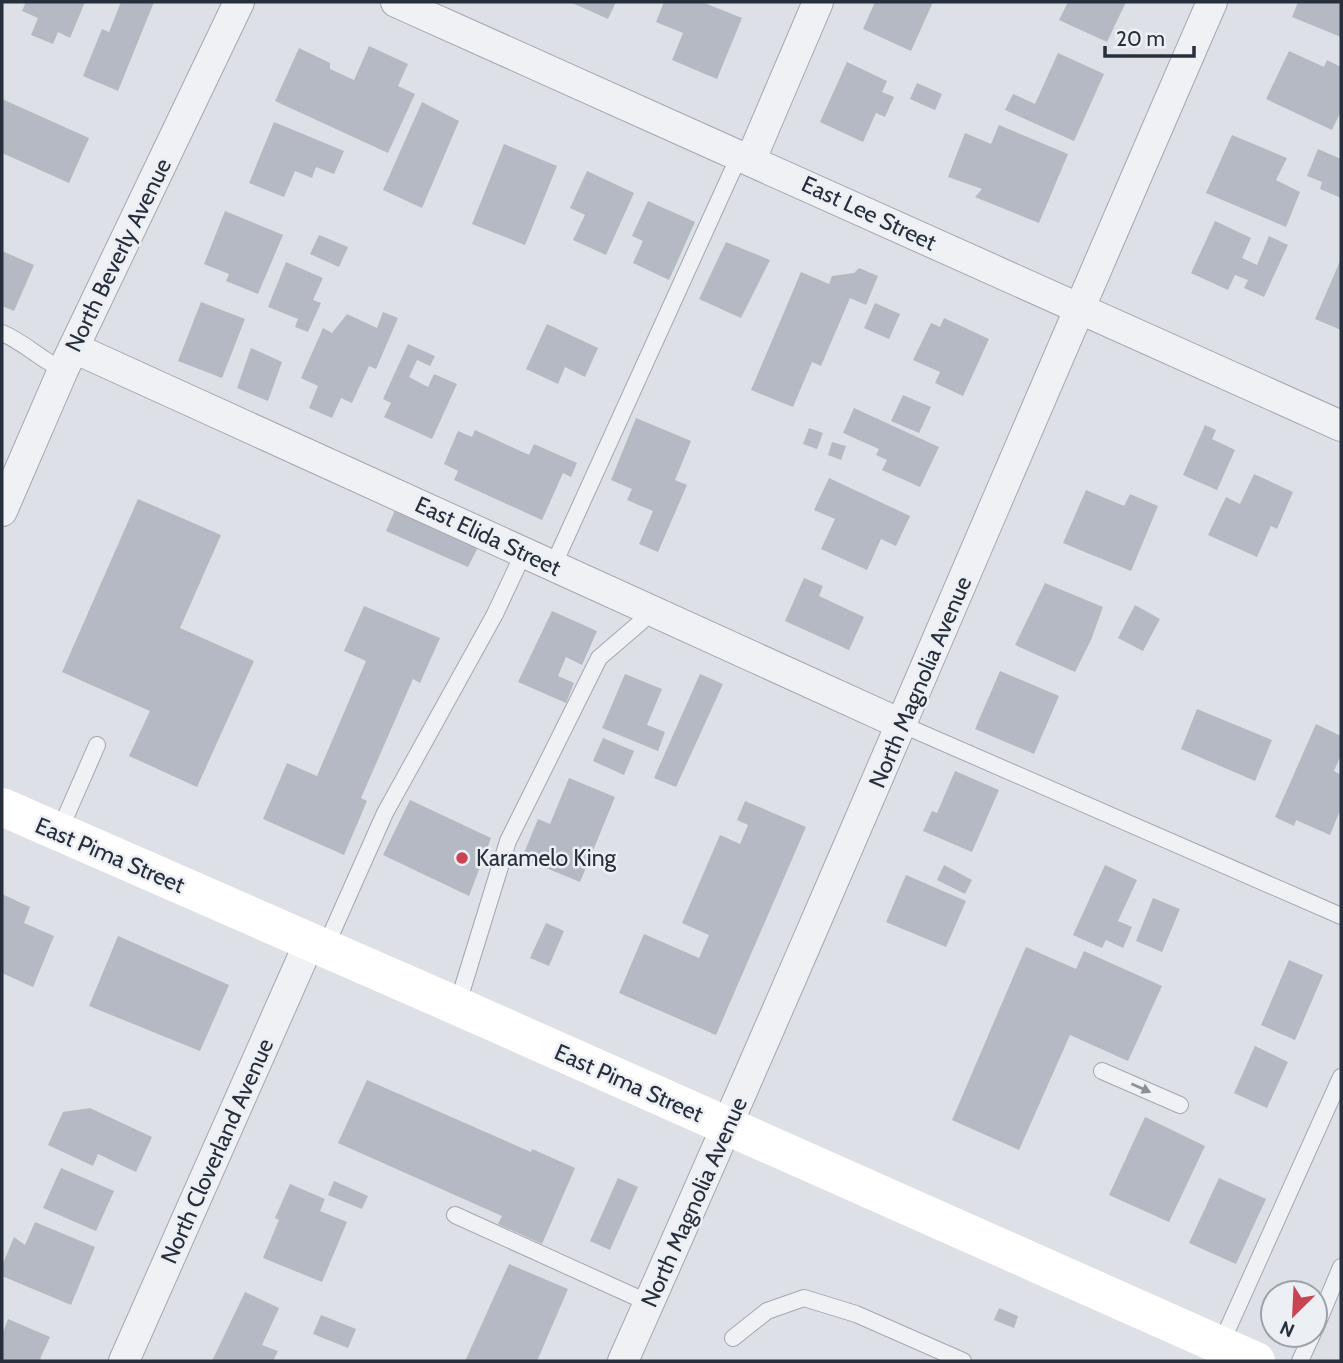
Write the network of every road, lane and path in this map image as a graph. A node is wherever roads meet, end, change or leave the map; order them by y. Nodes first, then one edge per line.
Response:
1 (239, 2) edge
2 (396, 2) edge
3 (818, 2) edge
4 (1212, 2) edge
5 (746, 157) junction
6 (1078, 309) junction
7 (2, 333) edge
8 (69, 359) junction
9 (1341, 426) edge
10 (2, 511) edge
11 (524, 552) junction
12 (553, 566) junction
13 (647, 609) junction
14 (903, 725) junction
15 (97, 745) dead end
16 (2, 807) edge
17 (59, 832) junction
18 (1341, 916) edge
19 (318, 945) junction
20 (457, 1006) junction
21 (1102, 1071) dead end
22 (1341, 1076) edge
23 (1180, 1105) dead end
24 (728, 1127) junction
25 (455, 1215) dead end
26 (1341, 1267) edge
27 (1329, 1296) edge
28 (649, 1303) junction
29 (733, 1338) dead end
30 (1220, 1346) junction
31 (124, 1361) edge
32 (624, 1361) edge
33 (963, 1361) edge
34 (1255, 1361) edge

1 - 8 street, North Beverly Avenue
2 - 5 street, East Lee Street
3 - 5 street
4 - 6 street, North Magnolia Avenue
5 - 6 street, East Lee Street
5 - 12 lane
6 - 9 street, East Lee Street
6 - 14 street, North Magnolia Avenue
7 - 8 lane
8 - 10 street, North Beverly Avenue
8 - 11 street, East Elida Street
11 - 12 street, East Elida Street
11 - 19 lane
12 - 13 street, East Elida Street
13 - 14 street, East Elida Street
13 - 20 lane
14 - 18 lane
14 - 24 street, North Magnolia Avenue
15 - 17 lane
16 - 17 street, East Pima Street
17 - 19 street, East Pima Street
19 - 20 street, East Pima Street
19 - 31 street, North Cloverland Avenue
20 - 24 street, East Pima Street
21 -> 23 lane
22 - 30 lane
24 - 28 street, North Magnolia Avenue
24 - 30 street, East Pima Street
25 - 28 lane
26 - 27 lane
28 - 32 street, North Magnolia Avenue
29 - 33 lane
30 - 34 street, East Pima Street

